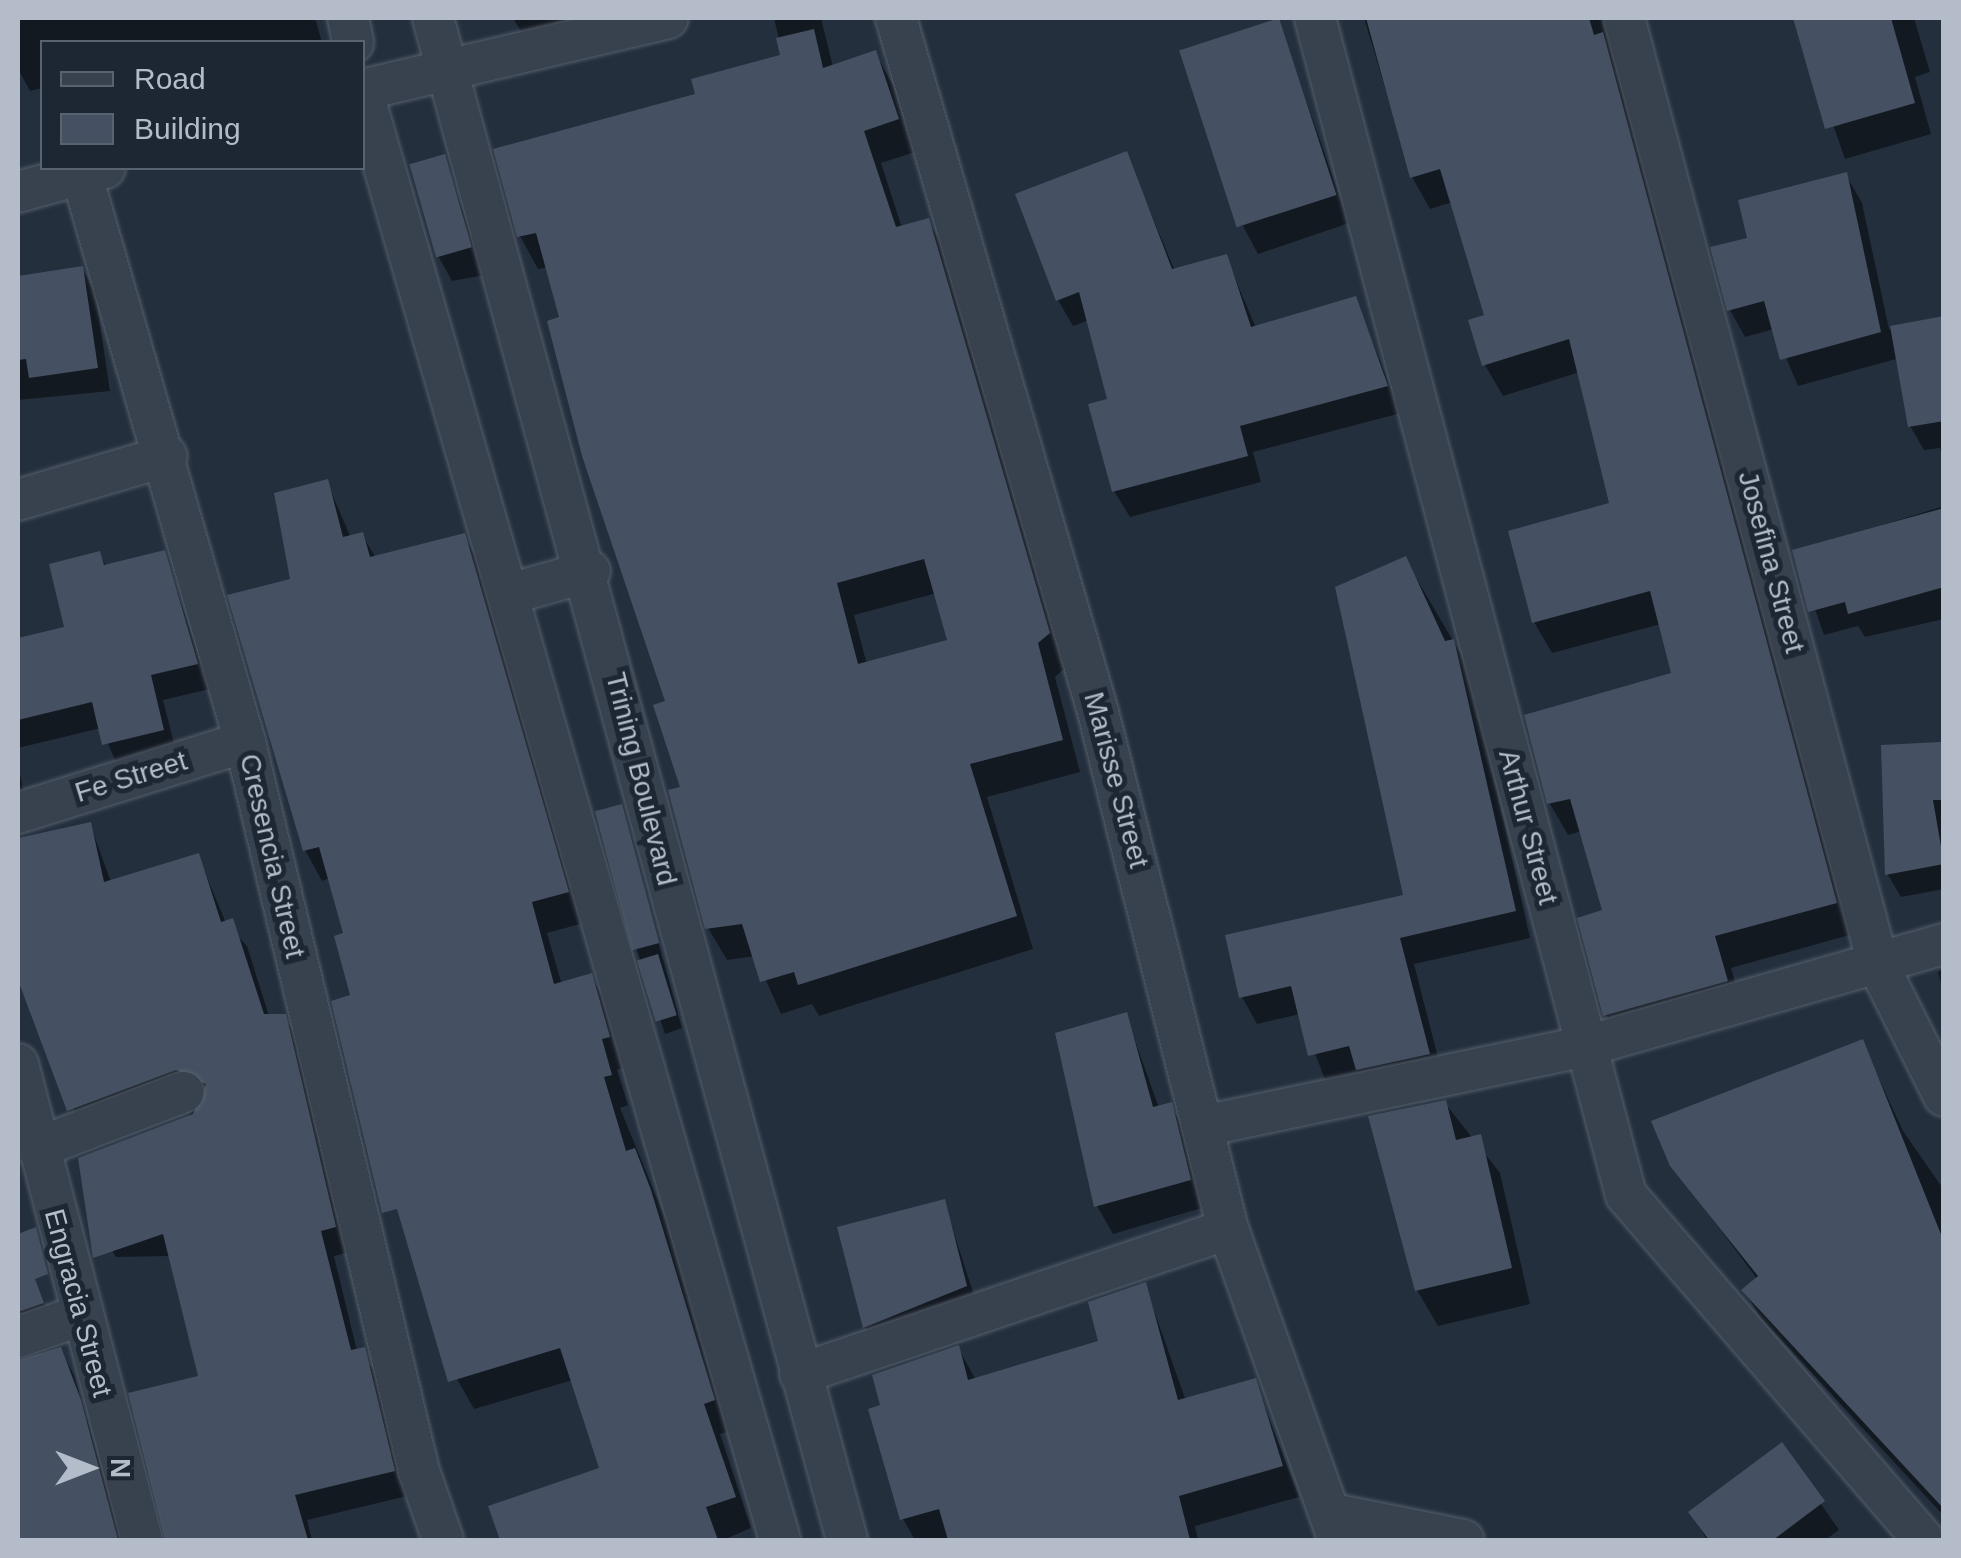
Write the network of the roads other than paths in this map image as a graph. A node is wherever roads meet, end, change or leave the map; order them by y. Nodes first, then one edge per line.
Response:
1 (433, 18) edge
2 (668, 18) edge
3 (896, 18) edge
4 (1314, 18) edge
5 (1624, 18) edge
6 (447, 64) junction
7 (365, 89) edge
8 (365, 100) edge
9 (95, 172) edge
10 (18, 192) edge
11 (167, 456) junction
12 (18, 500) edge
13 (590, 571) junction
14 (513, 593) junction
15 (245, 742) junction
16 (18, 812) edge
17 (1944, 944) edge
18 (1880, 968) junction
19 (700, 1022) junction
20 (642, 1044) junction
21 (1586, 1046) junction
22 (18, 1064) edge
23 (184, 1092) dead end
24 (1944, 1096) edge
25 (1208, 1125) junction
26 (37, 1148) junction
27 (1228, 1230) junction
28 (82, 1316) junction
29 (18, 1337) edge
30 (800, 1374) junction
31 (813, 1420) junction
32 (751, 1438) junction
33 (1336, 1527) edge
34 (142, 1540) edge
35 (444, 1540) edge
36 (780, 1540) edge
37 (847, 1540) edge
38 (1464, 1540) edge
39 (1924, 1540) edge

1 - 6 street, Trining Boulevard
2 - 6 street
3 - 25 street, Marisse Street
4 - 21 street, Arthur Street
5 - 18 street, Josefina Street
6 - 7 street
6 - 13 street, Trining Boulevard
8 - 14 street
9 - 10 street
9 - 11 street, Cresencia Street
11 - 12 street
11 - 15 street, Cresencia Street
13 - 14 street
13 - 19 street, Trining Boulevard
14 - 20 street
15 - 16 street, Fe Street
15 - 35 street, Cresencia Street
17 - 18 street
18 - 21 street
18 - 24 street, Josefina Street
19 - 20 street
19 - 30 street, Trining Boulevard
20 - 32 street
21 - 25 street
21 - 39 street, Arthur Street
22 - 26 street, Engracia Street
23 - 26 street
25 - 27 street, Marisse Street
26 - 28 street, Engracia Street
27 - 30 street
27 - 33 street, Marisse Street
28 - 29 street
28 - 34 street, Engracia Street
30 - 31 street, Trining Boulevard
31 - 32 street
31 - 37 street, Trining Boulevard
32 - 36 street
33 - 38 street

